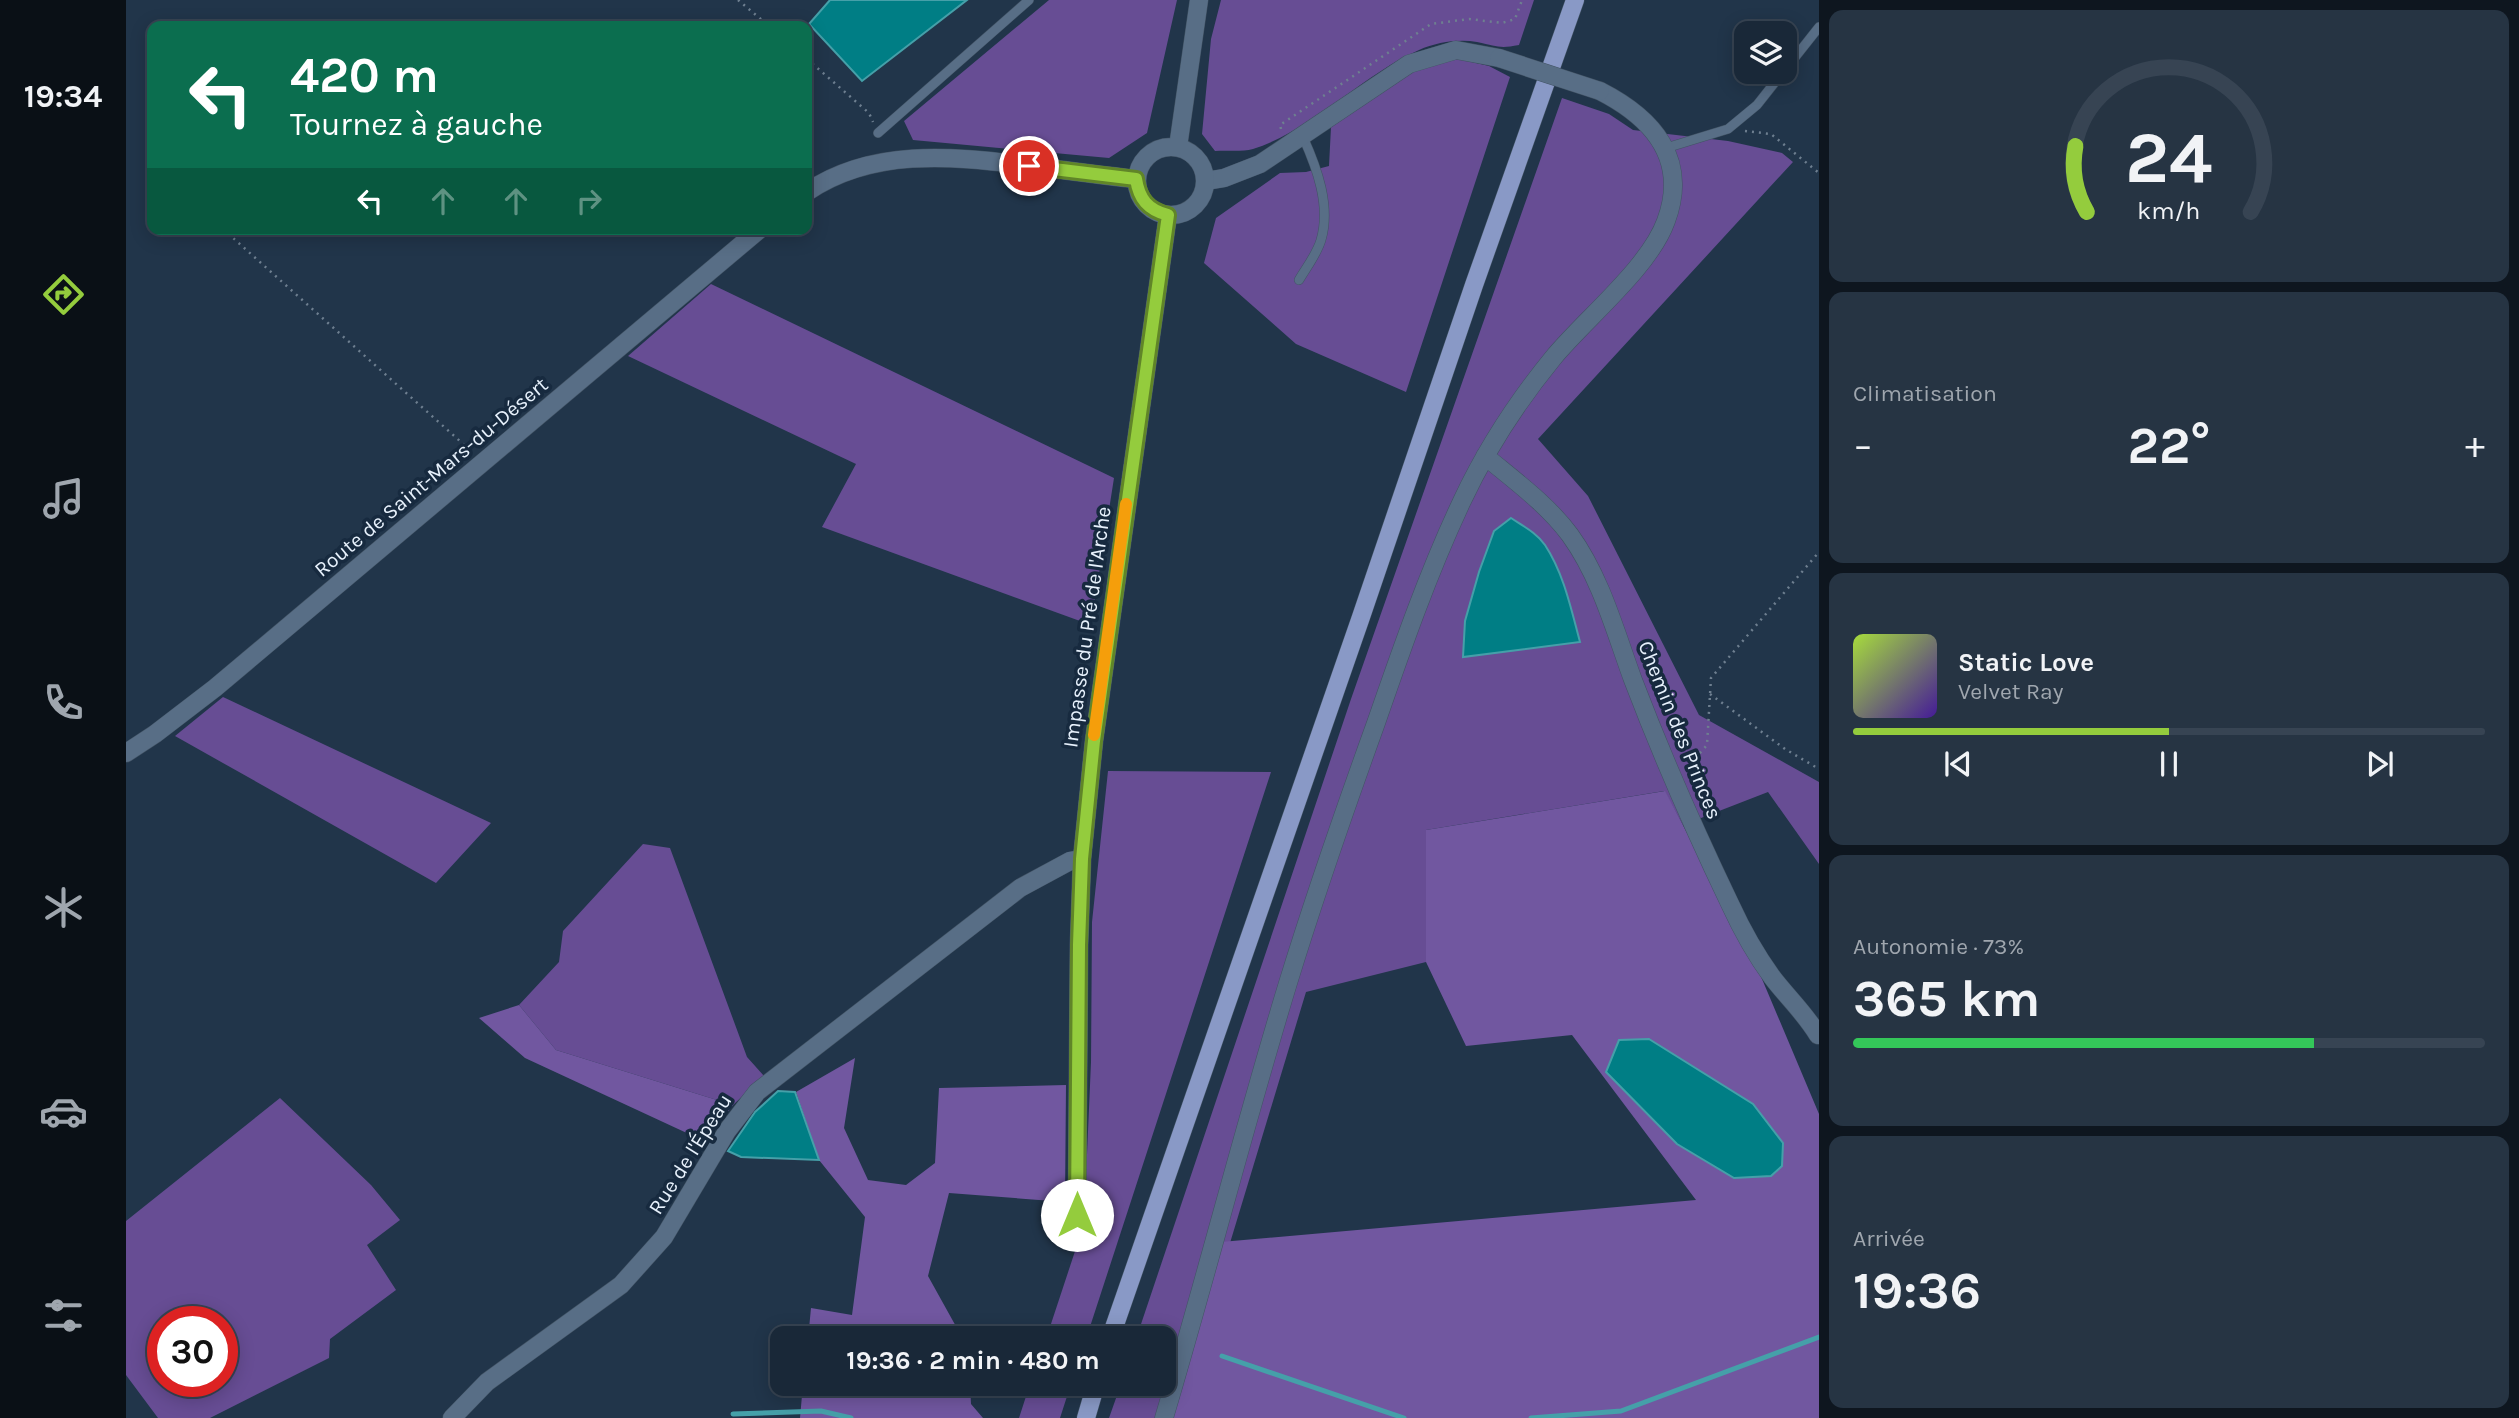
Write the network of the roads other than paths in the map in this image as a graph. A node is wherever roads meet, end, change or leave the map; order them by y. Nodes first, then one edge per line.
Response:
1 (1029, 0) edge
2 (1199, 0) edge
3 (1575, 0) edge
4 (1819, 26) edge
5 (1797, 54) edge
6 (1774, 84) edge
7 (878, 133) road end
8 (1303, 137) junction
9 (1178, 147) junction
10 (1666, 148) junction
11 (1136, 179) junction
12 (1206, 181) junction
13 (812, 189) edge
14 (1168, 215) junction
15 (753, 235) edge
16 (1299, 280) dead end
17 (1485, 456) junction
18 (126, 753) edge
19 (1082, 859) junction
20 (1818, 1035) edge
21 (1077, 1215) dead end
22 (1114, 1326) edge
23 (1092, 1396) edge
24 (452, 1418) edge
25 (1086, 1418) edge
26 (1164, 1418) edge

1 - 7 lane
2 - 9 street
3 - 22 main road
4 - 5 lane
6 - 10 lane
8 - 10 street, bridge
8 - 12 street
8 - 16 lane
9 - 11 street
9 - 12 street
10 - 17 street
11 - 13 street
11 - 14 street
12 - 14 street
14 - 19 street, Impasse du Pré de l'Arche
15 - 18 street, Route de Saint-Mars-du-Désert
17 - 20 street, Chemin des Princes
17 - 26 street
19 - 21 street, Impasse du Pré de l'Arche
19 - 24 street, Rue de l'Épeau
23 - 25 main road

